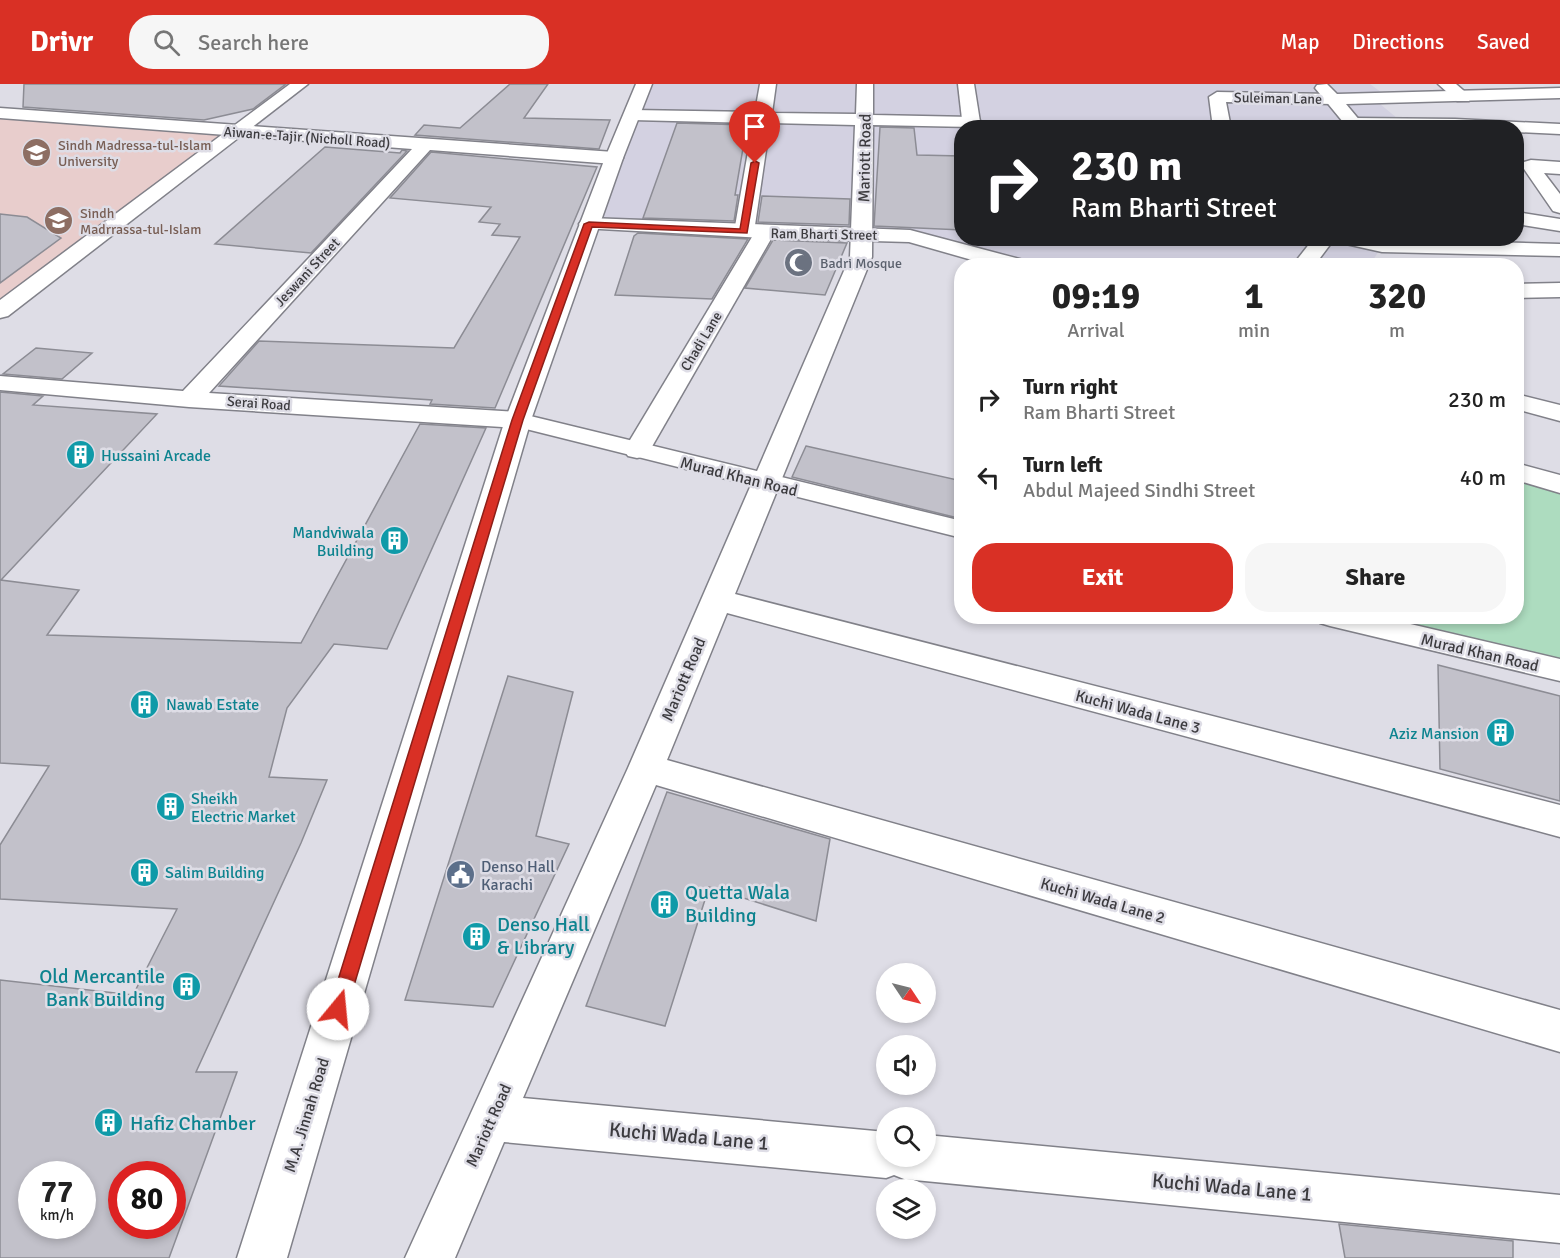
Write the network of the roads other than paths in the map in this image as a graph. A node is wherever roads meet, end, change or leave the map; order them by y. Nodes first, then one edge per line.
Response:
1 (300, 84) edge
2 (644, 84) edge
3 (768, 84) edge
4 (865, 84) edge
5 (966, 84) edge
6 (1317, 84) edge
7 (1446, 84) edge
8 (1560, 93) edge
9 (1463, 97) junction
10 (1333, 99) junction
11 (0, 113) edge
12 (633, 115) junction
13 (763, 118) junction
14 (865, 120) junction
15 (971, 120) edge
16 (1221, 120) edge
17 (1352, 120) edge
18 (954, 124) edge
19 (1524, 127) edge
20 (1560, 129) edge
21 (237, 132) junction
22 (424, 146) junction
23 (614, 158) junction
24 (1560, 168) edge
25 (1524, 185) edge
26 (1543, 186) junction
27 (1560, 207) edge
28 (1524, 219) edge
29 (589, 224) junction
30 (1560, 225) edge
31 (754, 232) junction
32 (863, 234) junction
33 (954, 242) edge
34 (1318, 246) edge
35 (1383, 246) edge
36 (985, 247) edge
37 (1560, 250) edge
38 (1005, 258) edge
39 (1308, 258) edge
40 (1560, 290) edge
41 (1524, 291) edge
42 (0, 311) edge
43 (0, 383) edge
44 (189, 399) junction
45 (1524, 403) edge
46 (1560, 413) edge
47 (518, 420) junction
48 (637, 450) junction
49 (1524, 473) edge
50 (767, 483) junction
51 (1560, 484) edge
52 (954, 528) edge
53 (717, 600) junction
54 (1364, 624) edge
55 (1560, 670) edge
56 (646, 768) junction
57 (1560, 821) edge
58 (1560, 1031) edge
59 (491, 1118) junction
60 (876, 1154) edge
61 (936, 1159) edge
62 (1560, 1219) edge
63 (262, 1258) edge
64 (430, 1258) edge

1 - 21 main road
2 - 12 main road, M.A. Jinnah Road
3 - 13 main road
4 - 14 main road, Mariott Road
5 - 15 main road
6 - 10 main road
7 - 9 main road
8 - 9 main road
9 - 10 main road
10 - 16 main road, Suleiman Lane
10 - 17 main road
11 - 21 main road, Aiwan-e-Tajir (Nicholl Road)
12 - 13 main road
12 - 23 main road, M.A. Jinnah Road
13 - 14 main road
13 - 31 main road
14 - 18 main road
14 - 32 main road, Mariott Road
19 - 20 main road
21 - 22 main road, Aiwan-e-Tajir (Nicholl Road)
21 - 42 main road
22 - 23 main road, Aiwan-e-Tajir (Nicholl Road)
22 - 44 main road, Jeswani Street
23 - 29 main road, M.A. Jinnah Road
24 - 26 main road
25 - 26 main road
26 - 27 main road
28 - 30 main road
29 - 31 main road, Ram Bharti Street
29 - 47 main road, M.A. Jinnah Road
31 - 32 main road, Ram Bharti Street
31 - 48 main road, Chadi Lane
32 - 33 main road, Ram Bharti Street
32 - 50 main road, Mariott Road
34 - 39 main road
35 - 37 main road
36 - 38 main road, Ram Bharti Street
40 - 41 main road
43 - 44 main road, Serai Road
44 - 47 main road, Serai Road
45 - 46 main road
47 - 48 street, Murad Khan Road
47 - 63 main road, M.A. Jinnah Road
48 - 50 street, Murad Khan Road
49 - 51 main road
50 - 52 street, Murad Khan Road
50 - 53 main road, Mariott Road
53 - 56 main road, Mariott Road
53 - 57 main road, Kuchi Wada Lane 3
54 - 55 street, Murad Khan Road
56 - 58 main road, Kuchi Wada Lane 2
56 - 59 main road, Mariott Road
59 - 60 main road, Kuchi Wada Lane 1
59 - 64 main road, Mariott Road
61 - 62 main road, Kuchi Wada Lane 1

